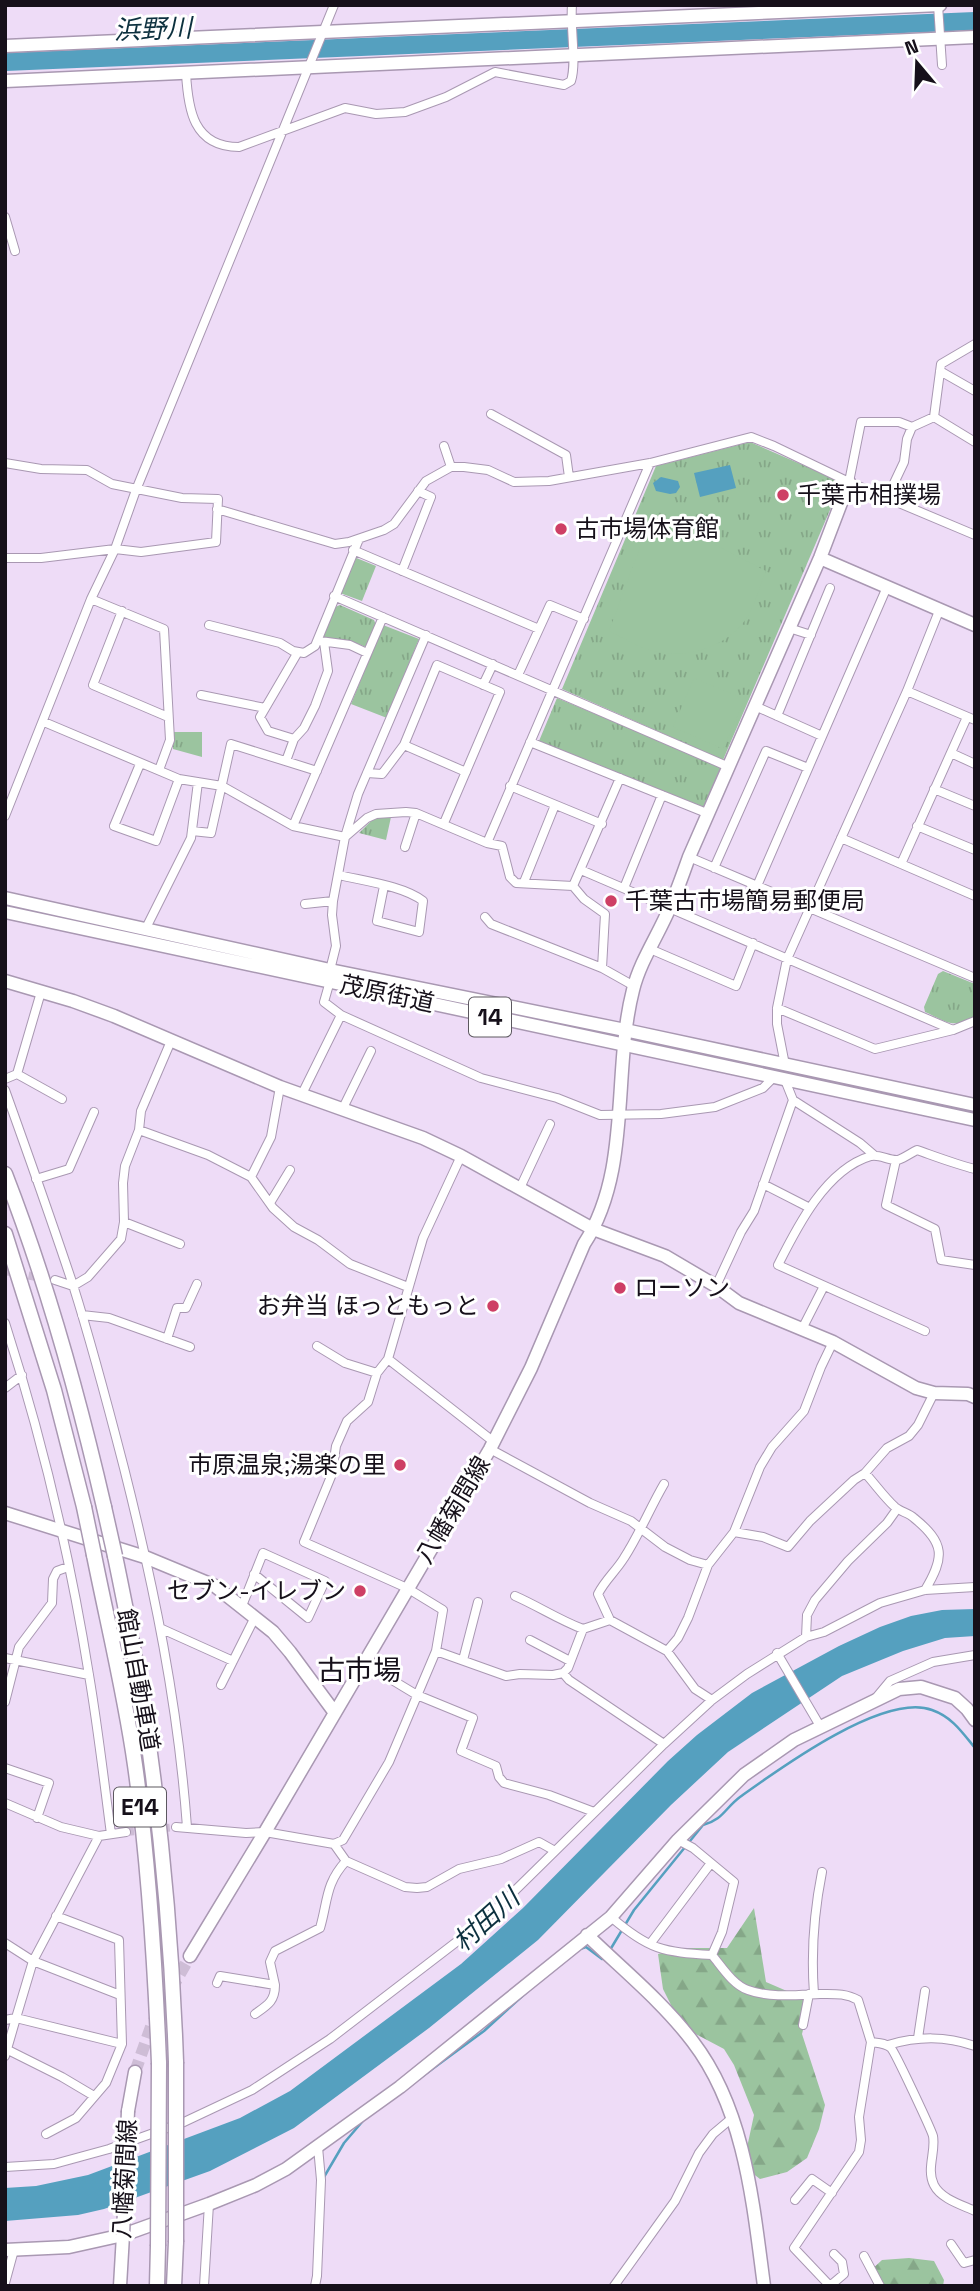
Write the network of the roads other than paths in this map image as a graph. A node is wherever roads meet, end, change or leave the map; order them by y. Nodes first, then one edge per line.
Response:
1 (334, 5) edge
2 (572, 5) edge
3 (939, 5) edge
4 (570, 21) junction
5 (322, 33) junction
6 (975, 37) edge
7 (941, 39) junction
8 (5, 46) edge
9 (572, 55) junction
10 (942, 65) dead end
11 (310, 66) junction
12 (186, 73) junction
13 (5, 81) edge
14 (284, 129) junction
15 (5, 217) edge
16 (15, 251) dead end
17 (975, 344) edge
18 (940, 371) junction
19 (975, 391) edge
20 (491, 414) dead end
21 (934, 418) junction
22 (912, 428) junction
23 (975, 442) edge
24 (444, 446) dead end
25 (5, 463) edge
26 (650, 463) junction
27 (452, 467) junction
28 (569, 477) junction
29 (849, 482) junction
30 (136, 490) junction
31 (418, 491) junction
32 (887, 498) junction
33 (217, 509) junction
34 (975, 535) edge
35 (359, 539) junction
36 (115, 548) junction
37 (353, 550) junction
38 (5, 558) edge
39 (820, 558) junction
40 (402, 571) junction
41 (887, 587) junction
42 (831, 588) dead end
43 (334, 596) junction
44 (91, 599) junction
45 (122, 611) junction
46 (939, 611) junction
47 (383, 617) junction
48 (584, 620) junction
49 (209, 625) dead end
50 (975, 625) edge
51 (789, 628) junction
52 (539, 629) junction
53 (426, 635) junction
54 (810, 635) junction
55 (321, 641) junction
56 (298, 652) junction
57 (368, 653) junction
58 (493, 664) junction
59 (518, 675) junction
60 (483, 685) junction
61 (554, 691) junction
62 (907, 691) junction
63 (201, 695) dead end
64 (755, 706) junction
65 (265, 708) junction
66 (776, 716) junction
67 (168, 717) junction
68 (971, 719) edge
69 (44, 722) junction
70 (822, 736) junction
71 (294, 739) junction
72 (530, 742) junction
73 (404, 745) junction
74 (951, 753) junction
75 (286, 761) junction
76 (140, 764) junction
77 (975, 764) edge
78 (729, 767) junction
79 (808, 768) junction
80 (159, 770) junction
81 (317, 771) junction
82 (466, 772) junction
83 (367, 773) junction
84 (620, 778) junction
85 (180, 779) junction
86 (198, 782) junction
87 (222, 786) junction
88 (510, 786) junction
89 (934, 789) junction
90 (662, 795) junction
91 (8, 801) edge
92 (555, 805) junction
93 (975, 806) edge
94 (416, 813) junction
95 (709, 814) junction
96 (5, 816) edge
97 (444, 823) junction
98 (602, 824) junction
99 (293, 826) junction
100 (917, 826) junction
101 (192, 831) junction
102 (345, 837) junction
103 (841, 838) junction
104 (487, 843) junction
105 (405, 847) dead end
106 (975, 850) edge
107 (689, 857) junction
108 (901, 864) junction
109 (714, 868) junction
110 (582, 870) junction
111 (339, 875) junction
112 (524, 882) junction
113 (384, 886) junction
114 (573, 886) junction
115 (757, 886) junction
116 (624, 888) junction
117 (975, 896) edge
118 (5, 898) edge
119 (333, 901) junction
120 (304, 904) dead end
121 (671, 907) junction
122 (811, 909) junction
123 (5, 912) edge
124 (485, 917) dead end
125 (145, 930) junction
126 (752, 943) junction
127 (650, 949) junction
128 (788, 959) junction
129 (602, 968) junction
130 (330, 976) junction
131 (975, 978) edge
132 (5, 981) edge
133 (634, 986) junction
134 (41, 992) junction
135 (777, 1008) junction
136 (341, 1015) junction
137 (975, 1021) edge
138 (625, 1030) junction
139 (953, 1030) junction
140 (171, 1041) junction
141 (622, 1046) junction
142 (371, 1051) dead end
143 (785, 1065) junction
144 (17, 1074) junction
145 (5, 1079) edge
146 (779, 1079) junction
147 (280, 1087) junction
148 (5, 1090) edge
149 (302, 1094) junction
150 (62, 1099) dead end
151 (793, 1100) junction
152 (975, 1105) edge
153 (343, 1108) junction
154 (94, 1112) dead end
155 (617, 1115) junction
156 (975, 1120) edge
157 (550, 1124) dead end
158 (139, 1130) junction
159 (874, 1155) junction
160 (461, 1156) junction
161 (896, 1160) junction
162 (975, 1169) edge
163 (290, 1170) dead end
164 (5, 1174) edge
165 (251, 1177) junction
166 (36, 1179) junction
167 (763, 1184) junction
168 (520, 1188) junction
169 (270, 1203) junction
170 (810, 1208) junction
171 (124, 1222) junction
172 (593, 1229) junction
173 (5, 1234) edge
174 (180, 1244) dead end
175 (975, 1265) edge
176 (55, 1280) dead end
177 (197, 1284) dead end
178 (73, 1286) junction
179 (716, 1286) junction
180 (824, 1286) junction
181 (408, 1287) junction
182 (82, 1315) junction
183 (5, 1322) edge
184 (802, 1329) junction
185 (925, 1331) dead end
186 (167, 1339) junction
187 (833, 1342) junction
188 (317, 1346) dead end
189 (190, 1347) dead end
190 (388, 1359) junction
191 (377, 1373) junction
192 (22, 1375) junction
193 (5, 1388) edge
194 (973, 1392) edge
195 (934, 1393) junction
196 (492, 1446) junction
197 (865, 1473) junction
198 (664, 1484) dead end
199 (897, 1509) junction
200 (5, 1513) edge
201 (639, 1528) junction
202 (61, 1531) junction
203 (734, 1531) junction
204 (145, 1557) junction
205 (708, 1565) junction
206 (68, 1567) junction
207 (254, 1574) junction
208 (975, 1587) edge
209 (407, 1588) junction
210 (925, 1590) junction
211 (515, 1596) dead end
212 (478, 1602) dead end
213 (242, 1606) junction
214 (255, 1617) junction
215 (610, 1620) junction
216 (162, 1629) junction
217 (583, 1629) junction
218 (806, 1637) junction
219 (530, 1640) dead end
220 (436, 1651) junction
221 (667, 1651) junction
222 (777, 1653) junction
223 (975, 1655) edge
224 (5, 1658) edge
225 (463, 1660) junction
226 (15, 1661) junction
227 (233, 1661) junction
228 (570, 1661) junction
229 (364, 1662) junction
230 (563, 1673) junction
231 (89, 1675) junction
232 (221, 1685) dead end
233 (417, 1695) junction
234 (875, 1699) junction
235 (712, 1700) junction
236 (5, 1702) edge
237 (335, 1713) junction
238 (975, 1720) edge
239 (820, 1726) junction
240 (664, 1744) junction
241 (5, 1768) edge
242 (5, 1803) edge
243 (594, 1812) junction
244 (37, 1818) junction
245 (176, 1827) tunnel mouth
246 (187, 1827) junction
247 (126, 1832) tunnel mouth
248 (265, 1832) junction
249 (111, 1834) junction
250 (99, 1836) junction
251 (678, 1840) junction
252 (334, 1844) junction
253 (555, 1851) junction
254 (346, 1861) junction
255 (711, 1863) junction
256 (822, 1872) dead end
257 (56, 1916) junction
258 (611, 1917) junction
259 (587, 1935) junction
260 (5, 1943) edge
261 (650, 1944) junction
262 (712, 1955) junction
263 (190, 1956) tunnel mouth
264 (33, 1961) junction
265 (217, 1983) dead end
266 (275, 1985) junction
267 (925, 1991) dead end
268 (811, 1994) junction
269 (121, 1995) junction
270 (255, 2014) dead end
271 (16, 2018) junction
272 (5, 2020) edge
273 (803, 2025) dead end
274 (918, 2038) junction
275 (871, 2042) junction
276 (122, 2044) junction
277 (888, 2045) junction
278 (975, 2046) edge
279 (7, 2053) edge
280 (135, 2072) tunnel mouth
281 (94, 2096) junction
282 (732, 2118) junction
283 (46, 2134) dead end
284 (318, 2147) junction
285 (5, 2167) edge
286 (832, 2193) junction
287 (795, 2200) dead end
288 (209, 2204) junction
289 (975, 2211) edge
290 (123, 2235) junction
291 (951, 2244) dead end
292 (10, 2250) edge
293 (834, 2254) dead end
294 (864, 2256) dead end
295 (975, 2260) edge
296 (5, 2283) edge
297 (830, 2285) edge
298 (120, 2286) edge
299 (157, 2286) edge
300 (174, 2286) edge
301 (204, 2286) edge
302 (314, 2286) edge
303 (614, 2286) edge
304 (764, 2286) edge
305 (880, 2286) edge

1 - 5 street
2 - 4 street
3 - 4 street
3 - 7 street
4 - 5 street
4 - 9 street
5 - 8 street
5 - 11 street
6 - 7 street
7 - 9 street
7 - 10 street
9 - 11 street
9 - 14 street
11 - 12 street
11 - 14 street
12 - 13 street
12 - 14 street
14 - 30 street
15 - 16 street
17 - 18 street
18 - 19 street
18 - 21 street
20 - 28 street
21 - 22 street
21 - 23 street
22 - 29 street
22 - 32 street
24 - 27 street
25 - 30 street
26 - 28 street
26 - 29 street
26 - 48 street
27 - 28 street
27 - 31 street
29 - 32 street
29 - 39 street, 八幡菊間線
30 - 33 street
30 - 36 street
31 - 35 street
31 - 40 street
32 - 34 street
33 - 35 street
33 - 36 street
35 - 37 street
36 - 38 street
36 - 44 street
37 - 40 street
37 - 43 street
39 - 41 street
39 - 51 street, 八幡菊間線
40 - 52 street
41 - 46 street
41 - 70 street
42 - 54 street
43 - 47 street
43 - 55 street
44 - 45 street
44 - 69 street
45 - 67 street
45 - 67 street
46 - 50 street
46 - 62 street
47 - 53 street
47 - 57 street
48 - 52 street
48 - 61 street
49 - 56 street
51 - 54 street
51 - 64 street, 八幡菊間線
52 - 59 street
53 - 58 street
53 - 83 street
54 - 66 street
55 - 56 street
55 - 57 street
55 - 71 street
56 - 65 street
57 - 81 street
58 - 59 street
58 - 60 street
59 - 61 street
60 - 73 street
60 - 82 street
61 - 72 street
61 - 78 street
62 - 68 street
62 - 103 street
63 - 65 street
64 - 66 street
64 - 78 street, 八幡菊間線
65 - 71 street
66 - 70 street
67 - 80 street
68 - 74 street
69 - 76 street
69 - 91 street
70 - 79 street
71 - 75 street
72 - 84 street
72 - 88 street
73 - 82 street
73 - 83 street
74 - 77 street
74 - 89 street
75 - 81 street
75 - 87 street
76 - 80 street
76 - 85 street
78 - 95 street, 八幡菊間線
79 - 109 street
79 - 115 street
80 - 85 street
81 - 99 street
82 - 97 street
83 - 102 street
84 - 90 street
84 - 98 street
85 - 86 street
86 - 87 street
86 - 101 street
87 - 99 street
87 - 101 street
88 - 92 street
88 - 104 street
89 - 93 street
89 - 100 street
90 - 95 street
90 - 116 street
91 - 96 street
92 - 98 street
92 - 112 street
94 - 97 street
94 - 102 street
94 - 105 street
95 - 107 street, 八幡菊間線
97 - 104 street
98 - 110 street
99 - 102 street
100 - 106 street
100 - 108 street
101 - 125 street
102 - 111 street
103 - 108 street
103 - 122 street
104 - 112 street
107 - 109 street
107 - 121 street, 八幡菊間線
108 - 117 street
109 - 115 street
110 - 114 street
110 - 116 street
111 - 113 street
111 - 119 street
112 - 114 street
113 - 113 street
114 - 129 street
115 - 122 street
116 - 121 street
118 - 125 street, 茂原街道 / 14
119 - 120 street
119 - 130 street
121 - 126 street
121 - 127 street, 八幡菊間線
122 - 128 street
122 - 131 street
123 - 130 street, 茂原街道 / 14
124 - 129 street
125 - 130 street, 茂原街道 / 14
126 - 127 street
126 - 128 street
127 - 133 street, 八幡菊間線
128 - 135 street
128 - 139 street
129 - 133 street
130 - 136 street
130 - 138 street, 茂原街道 / 14
130 - 141 street, 茂原街道 / 14
132 - 134 street
133 - 138 street, 八幡菊間線
134 - 140 street
134 - 144 street
135 - 139 street
135 - 143 street
136 - 149 street
136 - 155 street
137 - 139 street
138 - 141 street, 八幡菊間線
138 - 143 street, 茂原街道 / 14
140 - 147 street
140 - 158 street
141 - 146 street, 茂原街道 / 14
141 - 155 street, 八幡菊間線
142 - 153 street
143 - 152 street, 茂原街道 / 14
144 - 145 street
144 - 150 street
146 - 151 street
146 - 155 street
146 - 156 street, 茂原街道 / 14
147 - 149 street
147 - 165 street
148 - 166 street
149 - 153 street
151 - 159 street
151 - 167 street
153 - 160 street
154 - 166 street
155 - 172 street, 八幡菊間線
157 - 168 street
158 - 165 street
158 - 171 street
159 - 161 street
159 - 170 street
160 - 168 street
160 - 181 street
161 - 162 street
161 - 175 street
163 - 169 street
164 - 300 highway, 館山自動車道 / E14, bridge
165 - 169 street
166 - 178 street
167 - 170 street
167 - 179 street
168 - 172 street
169 - 181 street
170 - 180 street
171 - 174 street
171 - 178 street
172 - 179 street
172 - 196 street, 八幡菊間線
173 - 299 highway, 館山自動車道 / E14, bridge
176 - 178 street
177 - 186 street
178 - 182 street
179 - 184 street
180 - 184 street
180 - 185 street
181 - 190 street
182 - 186 street
182 - 204 street
183 - 192 street
184 - 187 street
186 - 189 street
187 - 195 street
187 - 203 street
188 - 191 street
190 - 191 street
190 - 196 street
191 - 209 street
192 - 193 street
192 - 202 street
194 - 195 street
195 - 197 street
196 - 201 street
196 - 209 street, 八幡菊間線
197 - 199 street
197 - 203 street
198 - 201 street
199 - 210 street
199 - 218 street
200 - 202 street
201 - 205 street
201 - 215 street
202 - 204 street
202 - 206 street
203 - 205 street
204 - 213 street
204 - 216 street
205 - 221 street
206 - 226 street
206 - 231 street
207 - 207 street
207 - 213 street
208 - 210 street
209 - 220 street
209 - 229 street, 八幡菊間線
210 - 218 street
211 - 217 street
212 - 225 street
213 - 214 street
214 - 227 street
214 - 237 street
215 - 217 street
215 - 221 street
216 - 227 street
216 - 246 street
217 - 228 street
218 - 222 street
219 - 228 street
220 - 225 street
220 - 233 street
221 - 235 street
222 - 235 street
222 - 239 street
223 - 234 street
224 - 226 street
225 - 230 street
226 - 231 street
226 - 236 street
227 - 232 street
228 - 230 street
229 - 233 street
229 - 237 street, 八幡菊間線
230 - 240 street
231 - 249 street
233 - 243 street
233 - 252 street
234 - 238 street
234 - 239 street
235 - 240 street
237 - 248 street, 八幡菊間線
239 - 251 street
240 - 243 street
241 - 244 street
242 - 244 street
243 - 253 street
244 - 250 street
245 - 246 street
246 - 248 street
247 - 249 street
248 - 252 street
248 - 263 street, 八幡菊間線
249 - 250 street
250 - 257 street
251 - 255 street
251 - 258 street
252 - 254 street
253 - 254 street
253 - 285 street
254 - 266 street
255 - 261 street
255 - 262 street
256 - 268 street
257 - 264 street
257 - 269 street
258 - 259 street
258 - 261 street
259 - 282 street
259 - 284 street
260 - 264 street
261 - 262 street
262 - 268 street
264 - 269 street
264 - 271 street
265 - 266 street
266 - 270 street
267 - 274 street
268 - 273 street
268 - 275 street
269 - 276 street
271 - 272 street
271 - 276 street
271 - 279 street
274 - 277 street
274 - 278 street
275 - 277 street
275 - 286 street
276 - 281 street
277 - 289 street
279 - 281 street
280 - 290 street, 八幡菊間線, bridge
281 - 283 street
282 - 303 street
282 - 304 street
284 - 288 street
284 - 302 street
286 - 287 street
286 - 297 street
288 - 290 street
288 - 301 street
290 - 292 street
290 - 298 street, 八幡菊間線
291 - 295 street
292 - 296 street
293 - 297 street
294 - 305 street

